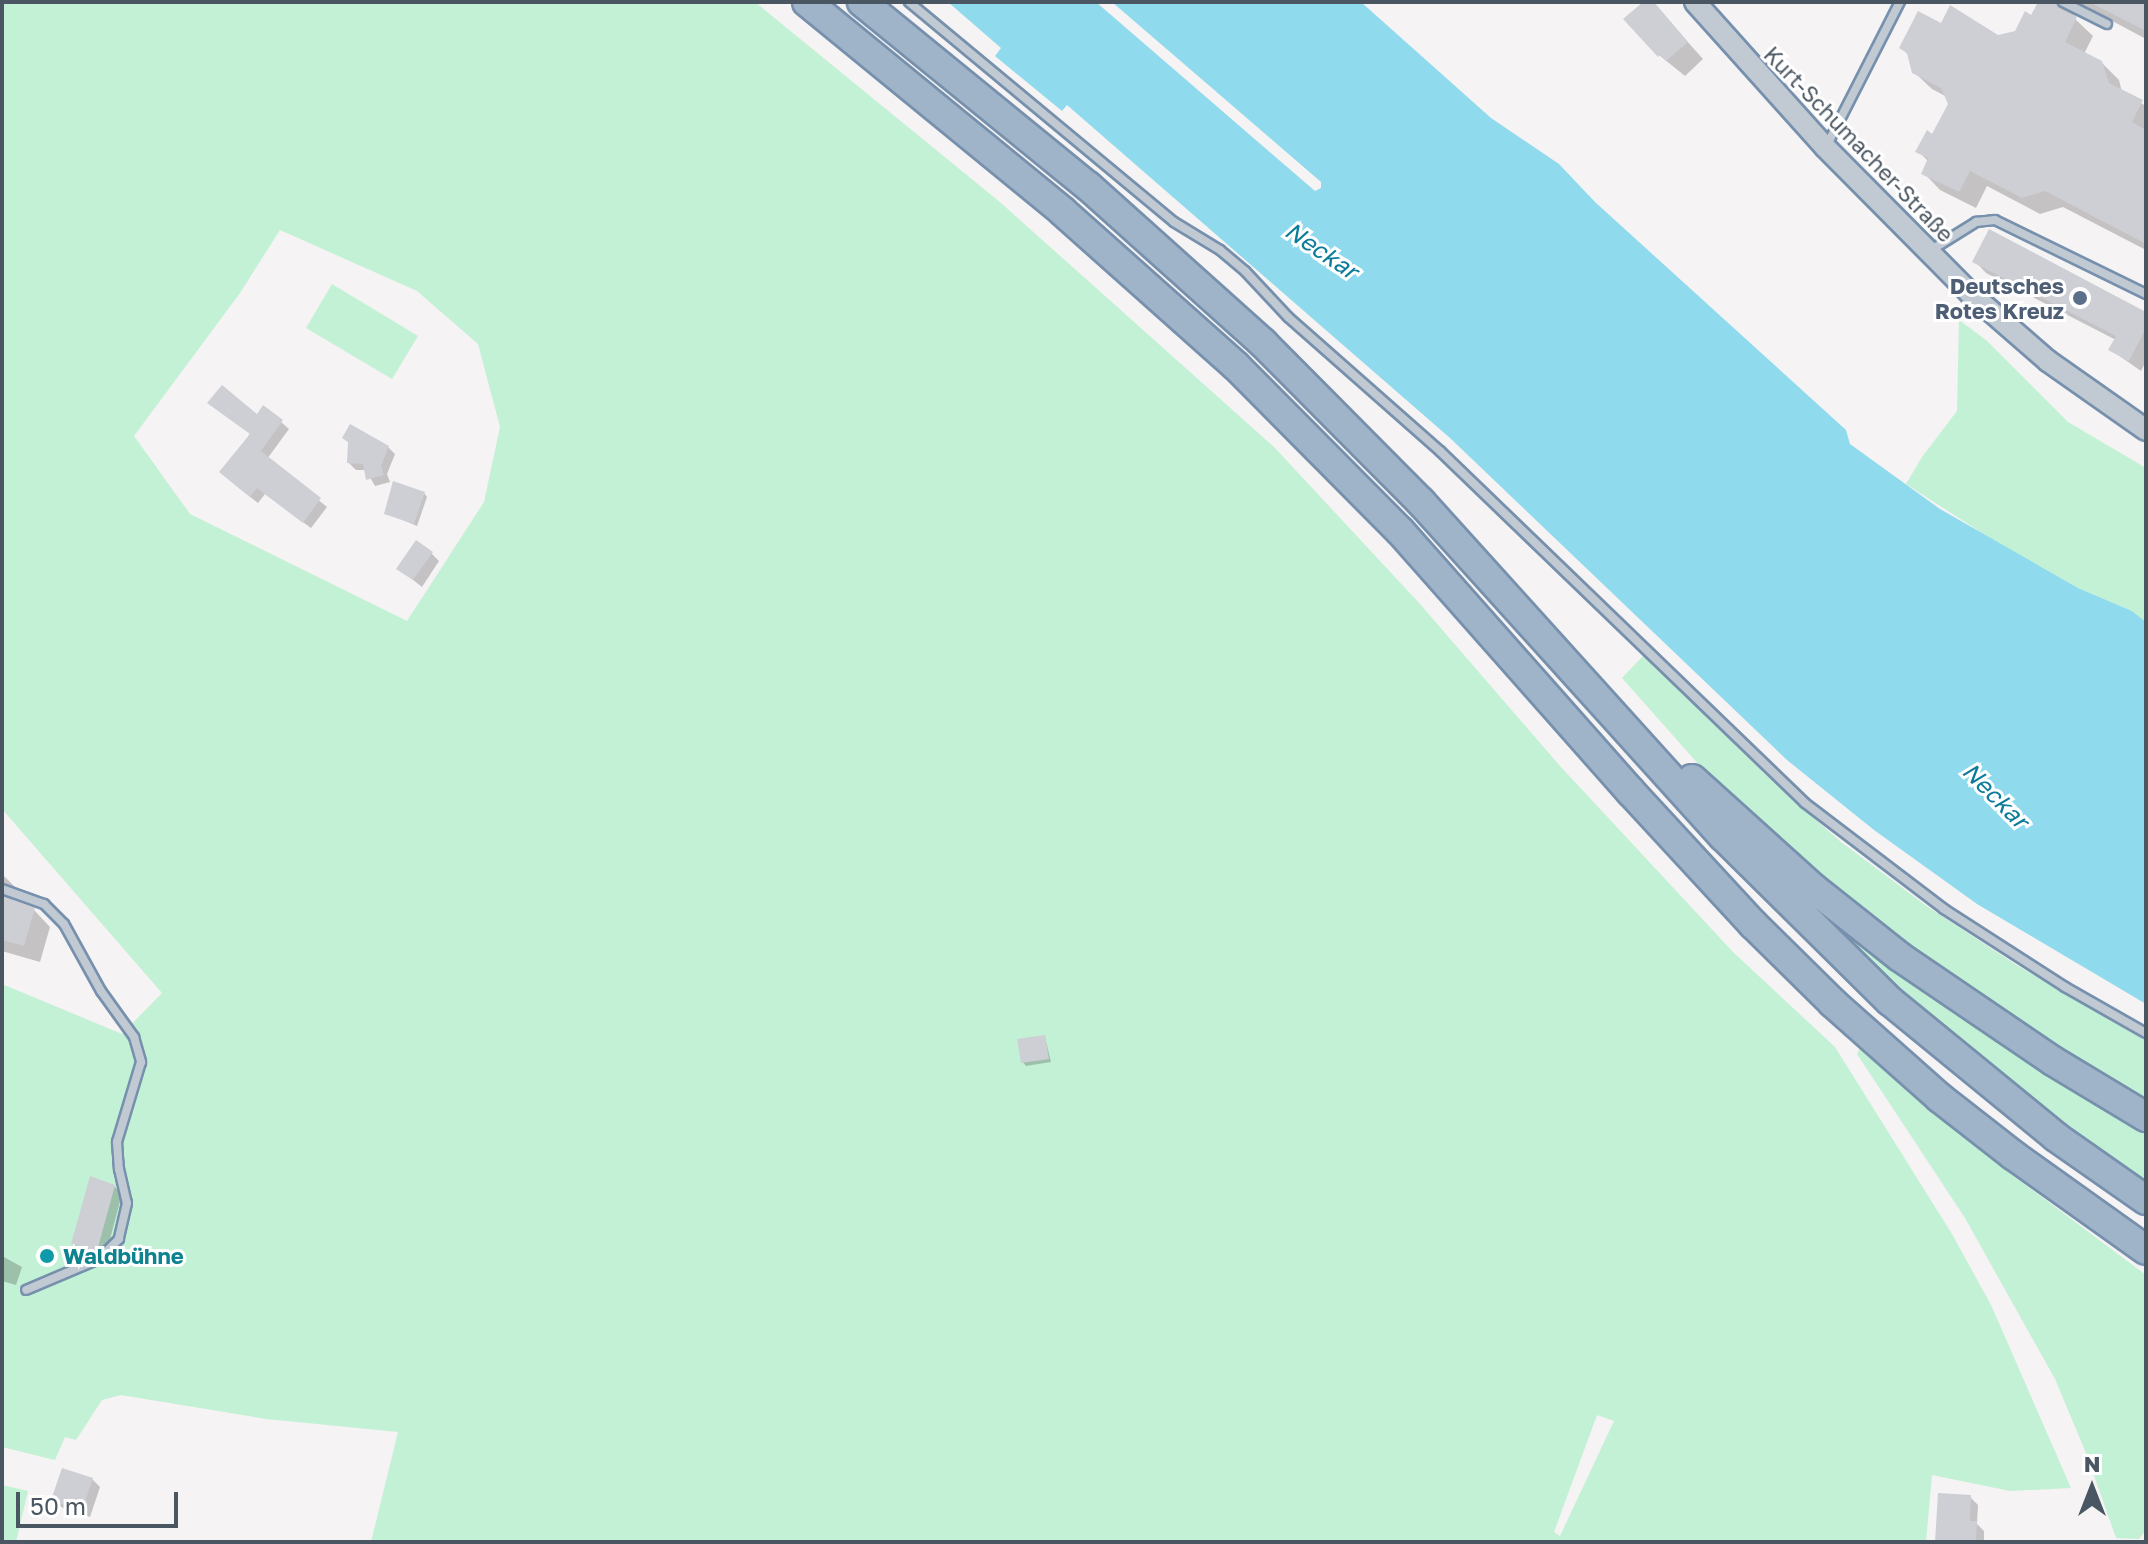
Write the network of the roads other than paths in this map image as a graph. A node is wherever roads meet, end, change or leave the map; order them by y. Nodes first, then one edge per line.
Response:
1 (807, 2) edge
2 (862, 2) edge
3 (909, 2) edge
4 (1695, 2) edge
5 (1900, 2) edge
6 (2063, 2) edge
7 (2107, 24) dead end
8 (1825, 147) junction
9 (1928, 252) junction
10 (2146, 294) edge
11 (2146, 430) edge
12 (1596, 695) junction
13 (2, 889) edge
14 (2146, 1033) edge
15 (2146, 1117) edge
16 (2146, 1200) edge
17 (2146, 1250) edge
18 (26, 1290) dead end

1 - 17 highway
2 - 12 highway
3 - 14 lane
4 - 8 street, Kurt-Schumacher-Straße
5 - 8 lane
6 - 7 lane
8 - 9 street, Kurt-Schumacher-Straße
9 - 10 lane
9 - 11 street, Kurt-Schumacher-Straße
12 - 15 highway
12 - 16 highway
13 - 18 lane

